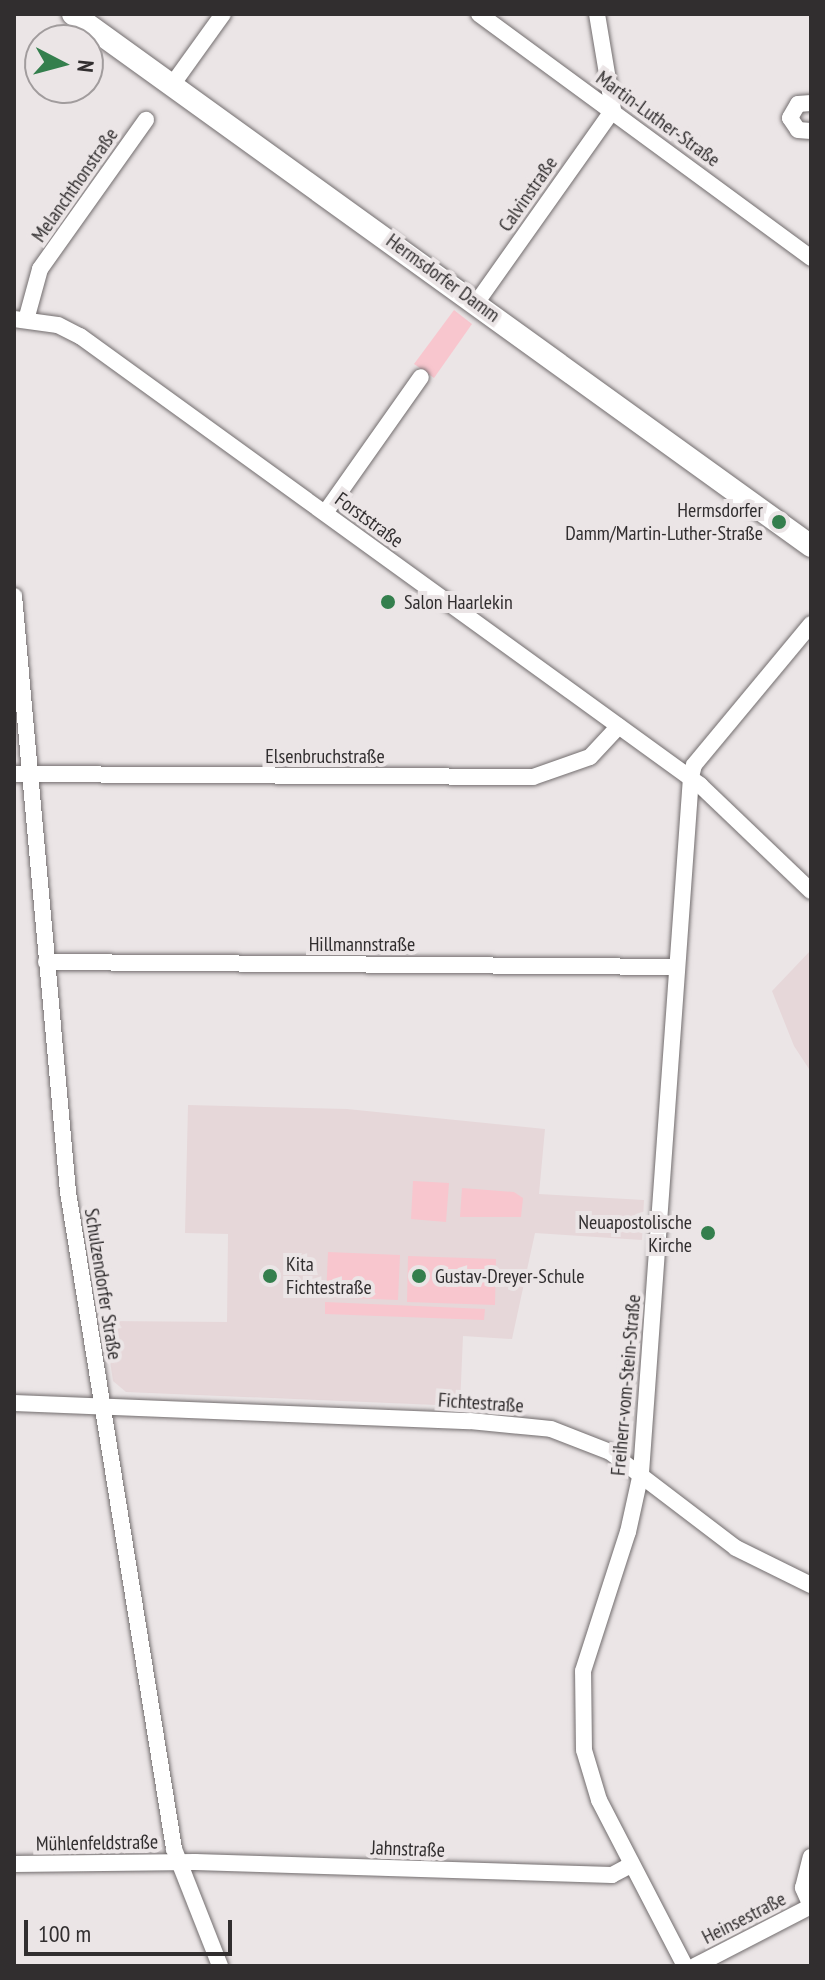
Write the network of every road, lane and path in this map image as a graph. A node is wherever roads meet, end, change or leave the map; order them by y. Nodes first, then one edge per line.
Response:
1 (73, 14) edge
2 (223, 14) edge
3 (479, 14) edge
4 (597, 14) edge
5 (172, 85) junction
6 (811, 103) edge
7 (613, 110) junction
8 (146, 120) dead end
9 (811, 131) edge
10 (811, 258) edge
11 (477, 302) junction
12 (20, 320) edge
13 (421, 377) dead end
14 (325, 513) junction
15 (811, 546) edge
16 (14, 596) edge
17 (811, 624) edge
18 (619, 726) junction
19 (22, 774) edge
20 (691, 777) junction
21 (811, 891) edge
22 (46, 962) junction
23 (677, 967) junction
24 (14, 1403) edge
25 (103, 1407) junction
26 (641, 1473) junction
27 (811, 1585) edge
28 (811, 1857) edge
29 (181, 1862) junction
30 (14, 1864) edge
31 (631, 1865) junction
32 (811, 1906) edge
33 (220, 1966) edge
34 (685, 1966) edge
35 (695, 1966) edge

1 - 5 main road, Hermsdorfer Damm
2 - 5 street
3 - 7 street, Martin-Luther-Straße
4 - 7 street
5 - 11 main road, Hermsdorfer Damm
6 - 9 street
7 - 10 street, Martin-Luther-Straße
7 - 11 street, Calvinstraße
8 - 12 street, Melanchthonstraße
11 - 15 main road, Hermsdorfer Damm
12 - 14 street, Forststraße
13 - 14 street
14 - 18 street, Forststraße
16 - 19 street, Schulzendorfer Straße
17 - 20 street
18 - 19 street, Elsenbruchstraße
18 - 20 street, Forststraße
19 - 22 street, Schulzendorfer Straße
20 - 21 street, Forststraße
20 - 23 street, Freiherr-vom-Stein-Straße
22 - 23 street, Hillmannstraße
22 - 25 street, Schulzendorfer Straße
23 - 26 street, Freiherr-vom-Stein-Straße
24 - 25 street, Fichtestraße
25 - 26 street, Fichtestraße
25 - 29 street, Schulzendorfer Straße
26 - 27 street, Fichtestraße
26 - 31 street, Freiherr-vom-Stein-Straße
28 - 32 street
29 - 30 street, Mühlenfeldstraße
29 - 31 street, Jahnstraße
29 - 33 street, Schulzendorfer Straße
31 - 34 street, Freiherr-vom-Stein-Straße
32 - 35 street, Heinsestraße

